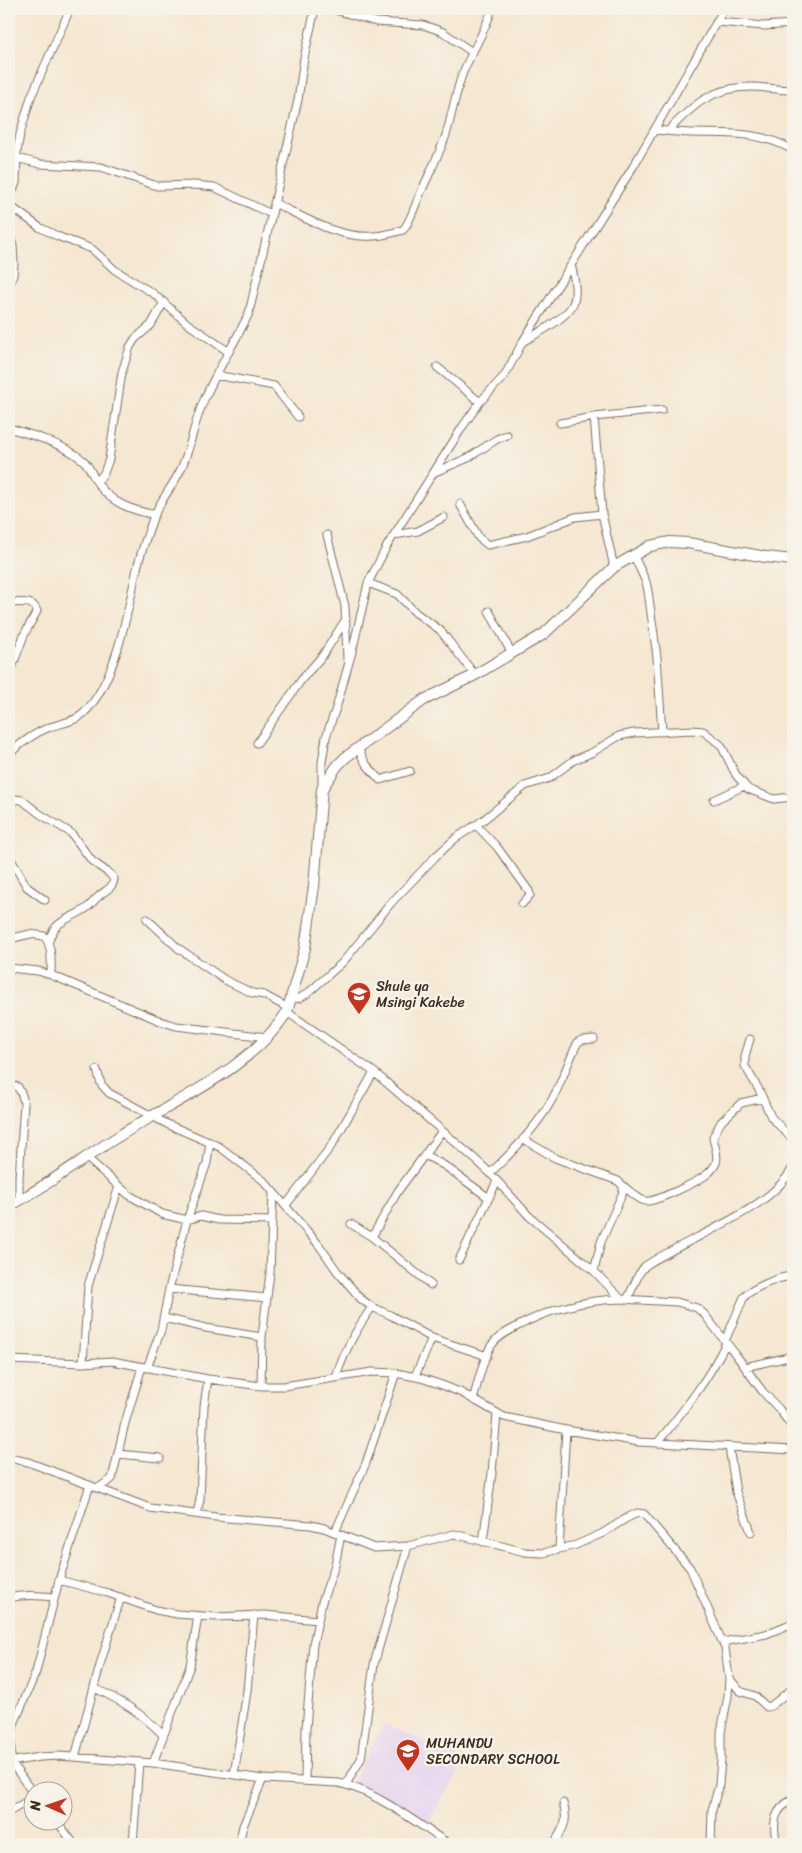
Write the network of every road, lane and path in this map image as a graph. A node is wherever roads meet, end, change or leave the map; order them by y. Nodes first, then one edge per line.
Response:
1 (70, 9) edge
2 (315, 9) edge
3 (332, 9) edge
4 (492, 9) edge
5 (724, 9) edge
6 (717, 22) junction
7 (793, 24) edge
8 (472, 52) junction
9 (793, 90) edge
10 (655, 130) junction
11 (668, 131) junction
12 (793, 150) edge
13 (17, 158) junction
14 (274, 203) junction
15 (9, 204) edge
16 (272, 214) junction
17 (571, 265) junction
18 (9, 286) edge
19 (164, 302) junction
20 (524, 341) junction
21 (229, 352) junction
22 (437, 367) dead end
23 (216, 375) junction
24 (480, 402) junction
25 (662, 410) dead end
26 (594, 416) junction
27 (298, 417) dead end
28 (560, 423) dead end
29 (9, 428) edge
30 (507, 435) dead end
31 (435, 472) junction
32 (97, 482) junction
33 (460, 504) dead end
34 (602, 514) junction
35 (155, 515) junction
36 (444, 518) dead end
37 (326, 535) dead end
38 (394, 535) junction
39 (633, 554) junction
40 (793, 560) edge
41 (614, 567) junction
42 (368, 583) junction
43 (9, 603) edge
44 (489, 611) dead end
45 (346, 619) junction
46 (511, 652) junction
47 (348, 668) junction
48 (475, 675) junction
49 (9, 676) edge
50 (662, 732) junction
51 (257, 743) dead end
52 (358, 749) junction
53 (9, 754) edge
54 (410, 771) dead end
55 (744, 786) junction
56 (322, 789) junction
57 (793, 797) edge
58 (714, 800) dead end
59 (9, 808) edge
60 (476, 825) junction
61 (9, 856) edge
62 (45, 900) dead end
63 (522, 904) dead end
64 (147, 919) dead end
65 (9, 940) edge
66 (49, 941) junction
67 (9, 968) edge
68 (51, 976) junction
69 (289, 1006) junction
70 (267, 1037) junction
71 (750, 1039) dead end
72 (594, 1040) dead end
73 (97, 1070) dead end
74 (374, 1072) junction
75 (9, 1085) edge
76 (763, 1098) junction
77 (153, 1115) junction
78 (442, 1131) junction
79 (523, 1139) junction
80 (793, 1140) edge
81 (210, 1142) junction
82 (425, 1155) junction
83 (87, 1158) junction
84 (793, 1166) edge
85 (490, 1173) junction
86 (497, 1181) junction
87 (622, 1185) junction
88 (119, 1186) junction
89 (273, 1192) junction
90 (489, 1198) junction
91 (19, 1200) junction
92 (286, 1205) junction
93 (9, 1206) edge
94 (187, 1220) junction
95 (272, 1221) junction
96 (351, 1224) dead end
97 (372, 1237) junction
98 (459, 1260) dead end
99 (594, 1271) junction
100 (793, 1276) edge
101 (431, 1285) dead end
102 (169, 1289) junction
103 (267, 1298) junction
104 (624, 1299) junction
105 (372, 1307) junction
106 (164, 1318) junction
107 (262, 1337) junction
108 (432, 1338) junction
109 (725, 1342) junction
110 (487, 1356) junction
111 (793, 1356) edge
112 (9, 1360) edge
113 (83, 1363) junction
114 (745, 1367) junction
115 (145, 1368) junction
116 (396, 1373) junction
117 (414, 1376) junction
118 (336, 1377) junction
119 (208, 1379) junction
120 (261, 1386) junction
121 (473, 1400) junction
122 (497, 1414) junction
123 (793, 1428) edge
124 (566, 1430) junction
125 (658, 1442) junction
126 (729, 1447) junction
127 (793, 1450) edge
128 (118, 1454) junction
129 (9, 1458) edge
130 (160, 1458) dead end
131 (90, 1485) junction
132 (98, 1488) junction
133 (197, 1514) junction
134 (752, 1532) dead end
135 (338, 1534) junction
136 (482, 1542) junction
137 (408, 1546) junction
138 (559, 1549) junction
139 (58, 1580) junction
140 (54, 1597) junction
141 (121, 1597) junction
142 (9, 1598) edge
143 (254, 1615) junction
144 (198, 1616) junction
145 (318, 1620) junction
146 (793, 1623) edge
147 (723, 1642) junction
148 (730, 1678) junction
149 (94, 1688) junction
150 (793, 1688) edge
151 (163, 1735) junction
152 (76, 1757) junction
153 (10, 1762) edge
154 (139, 1762) junction
155 (153, 1763) junction
156 (234, 1775) junction
157 (23, 1780) edge
158 (263, 1780) junction
159 (305, 1781) junction
160 (346, 1784) junction
161 (793, 1799) edge
162 (563, 1803) dead end
163 (22, 1804) edge
164 (9, 1812) edge
165 (64, 1830) edge
166 (239, 1843) edge
167 (74, 1844) edge
168 (133, 1844) edge
169 (225, 1844) edge
170 (449, 1844) edge
171 (554, 1844) edge
172 (711, 1844) edge
173 (777, 1844) edge

1 - 13 street
2 - 14 street
3 - 8 street
4 - 8 street
5 - 6 street
6 - 7 street
6 - 10 street
8 - 14 street
9 - 11 street
10 - 11 street
10 - 17 street
11 - 12 street
13 - 15 street
13 - 16 street
14 - 16 street
15 - 18 street
15 - 19 street
16 - 21 street
17 - 20 street
17 - 20 street
19 - 21 street
19 - 32 street
20 - 24 street
21 - 23 street
22 - 24 street
23 - 27 street
23 - 35 street
24 - 31 street
25 - 26 street
26 - 28 street
26 - 34 street
29 - 32 street
30 - 31 street
31 - 38 street
32 - 35 street
33 - 34 street
34 - 41 street
35 - 53 street
36 - 38 street
37 - 45 street
38 - 42 street
39 - 40 street
39 - 41 street
39 - 50 street
41 - 46 street
42 - 47 street
42 - 48 street
43 - 49 street
44 - 46 street
45 - 47 street
45 - 51 street
46 - 48 street
47 - 56 street
48 - 52 street
50 - 55 street
50 - 60 street
52 - 54 street
52 - 56 street
55 - 57 street
55 - 58 street
56 - 69 street
59 - 66 street
60 - 63 street
60 - 69 street
61 - 62 street
64 - 69 street
65 - 66 street
66 - 68 street
67 - 68 street
68 - 70 street
69 - 70 street
69 - 74 street
70 - 77 street
71 - 76 street
72 - 79 street
73 - 77 street
74 - 78 street
74 - 92 street
75 - 91 street
76 - 80 street
76 - 87 street
77 - 81 street
77 - 83 street
78 - 82 street
78 - 85 street
79 - 85 street
79 - 87 street
81 - 89 street
81 - 94 street
82 - 90 street
82 - 97 street
83 - 88 street
83 - 91 street
84 - 104 street
85 - 86 street
86 - 90 street
86 - 99 street
87 - 99 street
88 - 94 street
88 - 113 street
89 - 92 street
89 - 95 street
90 - 98 street
91 - 93 street
92 - 105 street
94 - 95 street
94 - 102 street
95 - 103 street
96 - 97 street
97 - 101 street
99 - 104 street
100 - 109 street
102 - 103 street
102 - 106 street
103 - 107 street
104 - 109 street
104 - 110 street
105 - 108 street
105 - 118 street
106 - 107 street
106 - 115 street
107 - 120 street
108 - 110 street
108 - 117 street
109 - 114 street
109 - 125 street
110 - 121 street
111 - 114 street
112 - 113 street
113 - 115 street
114 - 123 street
115 - 119 street
115 - 128 street
116 - 117 street
116 - 118 street
116 - 135 street
117 - 121 street
118 - 120 street
119 - 120 street
119 - 133 street
121 - 122 street
122 - 124 street
122 - 136 street
124 - 125 street
124 - 138 street
125 - 126 street
126 - 127 street
126 - 134 street
128 - 130 street
128 - 132 street
129 - 131 street
131 - 132 street
131 - 139 street
132 - 133 street
133 - 135 street
135 - 137 street
135 - 145 street
136 - 137 street
136 - 138 street
137 - 160 street
138 - 147 street
139 - 140 street
139 - 141 street
140 - 142 street
140 - 153 street
141 - 144 street
141 - 149 street
143 - 144 street
143 - 145 street
143 - 156 street
144 - 151 street
145 - 159 street
146 - 147 street
147 - 148 street
148 - 150 street
148 - 172 street
149 - 151 street
149 - 152 street
151 - 155 street
152 - 153 street
152 - 154 street
153 - 157 street
154 - 155 street
154 - 168 street
155 - 156 street
156 - 158 street
158 - 159 street
158 - 166 street
159 - 160 street
160 - 170 street
161 - 173 street
162 - 171 street
163 - 164 street
165 - 167 street
166 - 169 street

